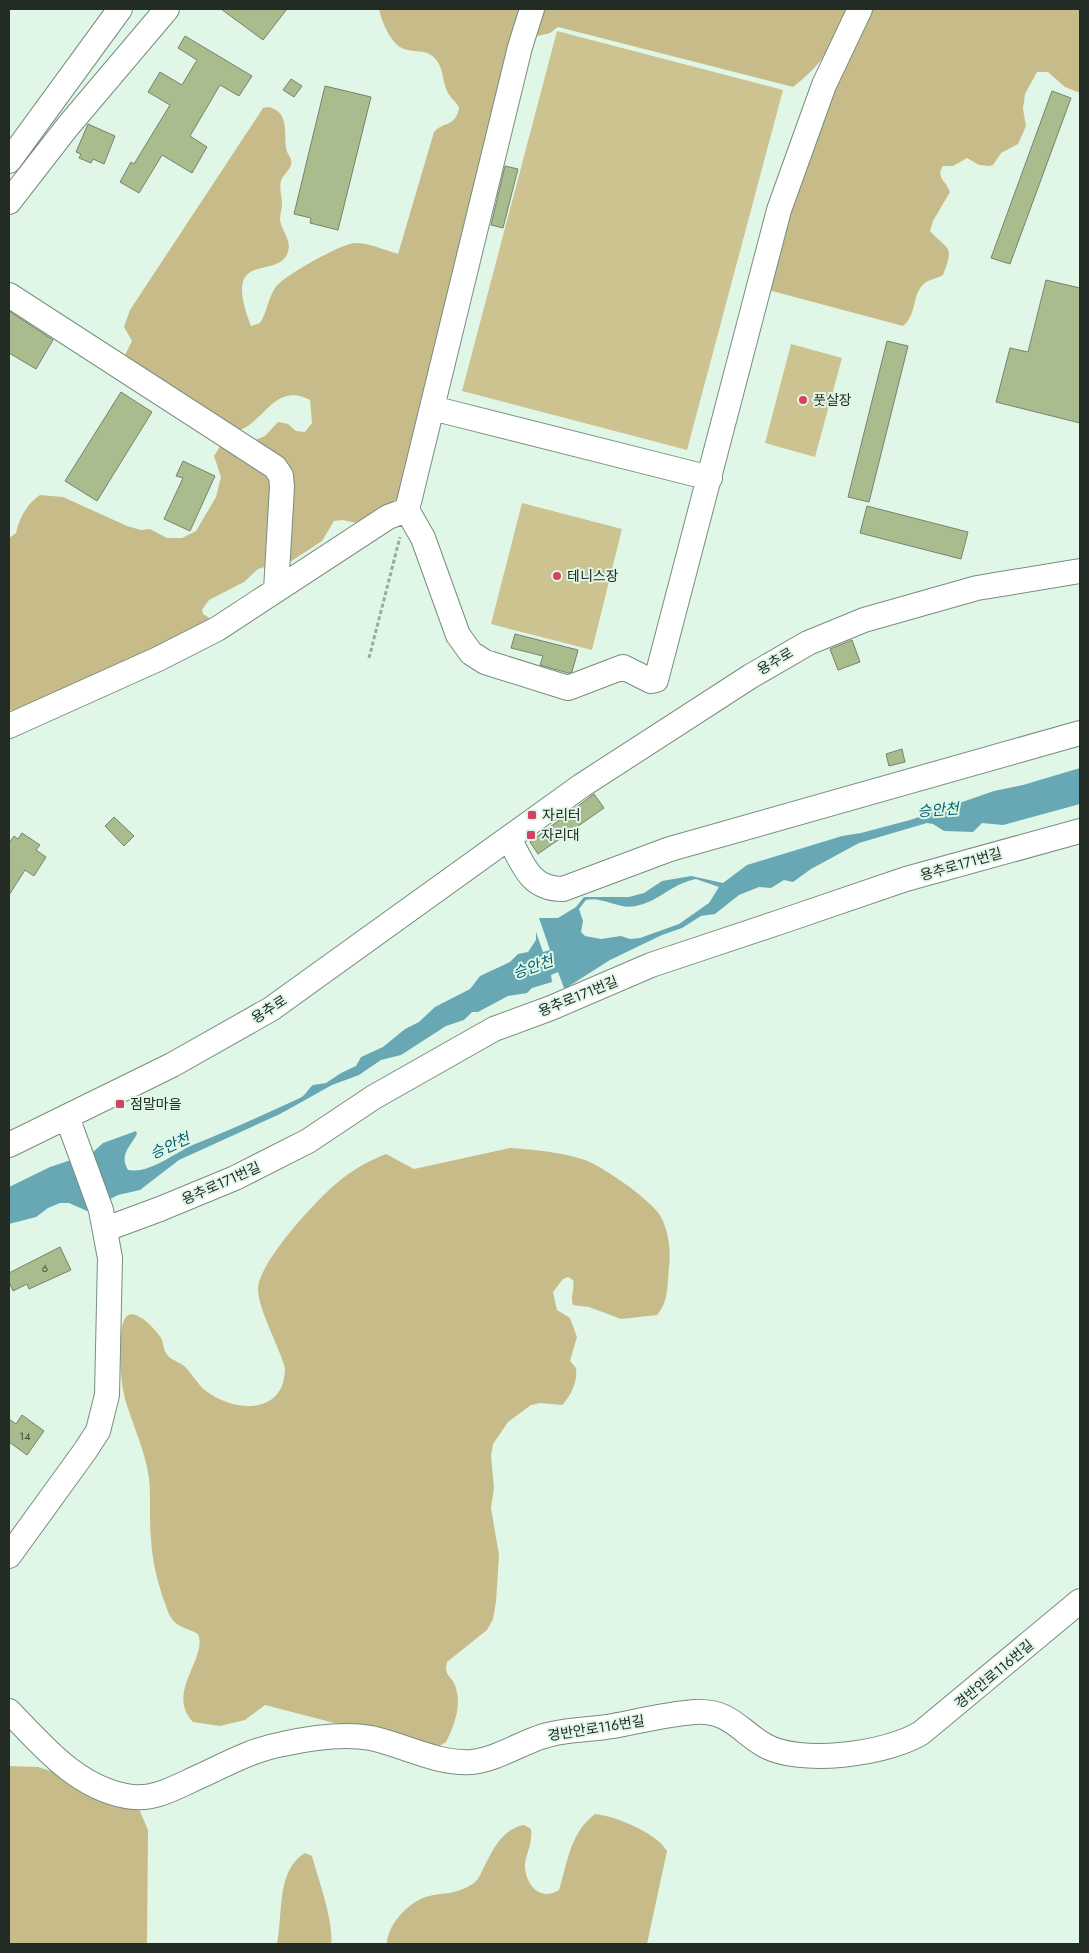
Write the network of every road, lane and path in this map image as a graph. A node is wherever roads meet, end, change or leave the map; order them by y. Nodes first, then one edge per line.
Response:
1 (120, 9) edge
2 (166, 9) edge
3 (532, 9) edge
4 (860, 9) edge
5 (9, 161) edge
6 (9, 202) edge
7 (9, 295) edge
8 (432, 408) junction
9 (710, 478) junction
10 (407, 510) junction
11 (1080, 571) edge
12 (276, 590) junction
13 (369, 658) dead end
14 (9, 726) edge
15 (1080, 733) edge
16 (1080, 831) edge
17 (509, 838) junction
18 (71, 1126) junction
19 (9, 1145) edge
20 (103, 1219) junction
21 (9, 1556) edge
22 (1080, 1601) edge
23 (9, 1711) edge

1 - 5 street
2 - 6 street
3 - 8 street
4 - 9 street
7 - 12 street
8 - 9 street
8 - 10 street
9 - 10 street
10 - 12 street
10 - 13 path
11 - 17 street, 용추로
12 - 14 street
15 - 17 street
16 - 20 street, 용추로171번길
17 - 18 street, 용추로
18 - 19 street, 용추로
18 - 20 street
20 - 21 street
22 - 23 street, 경반안로116번길

